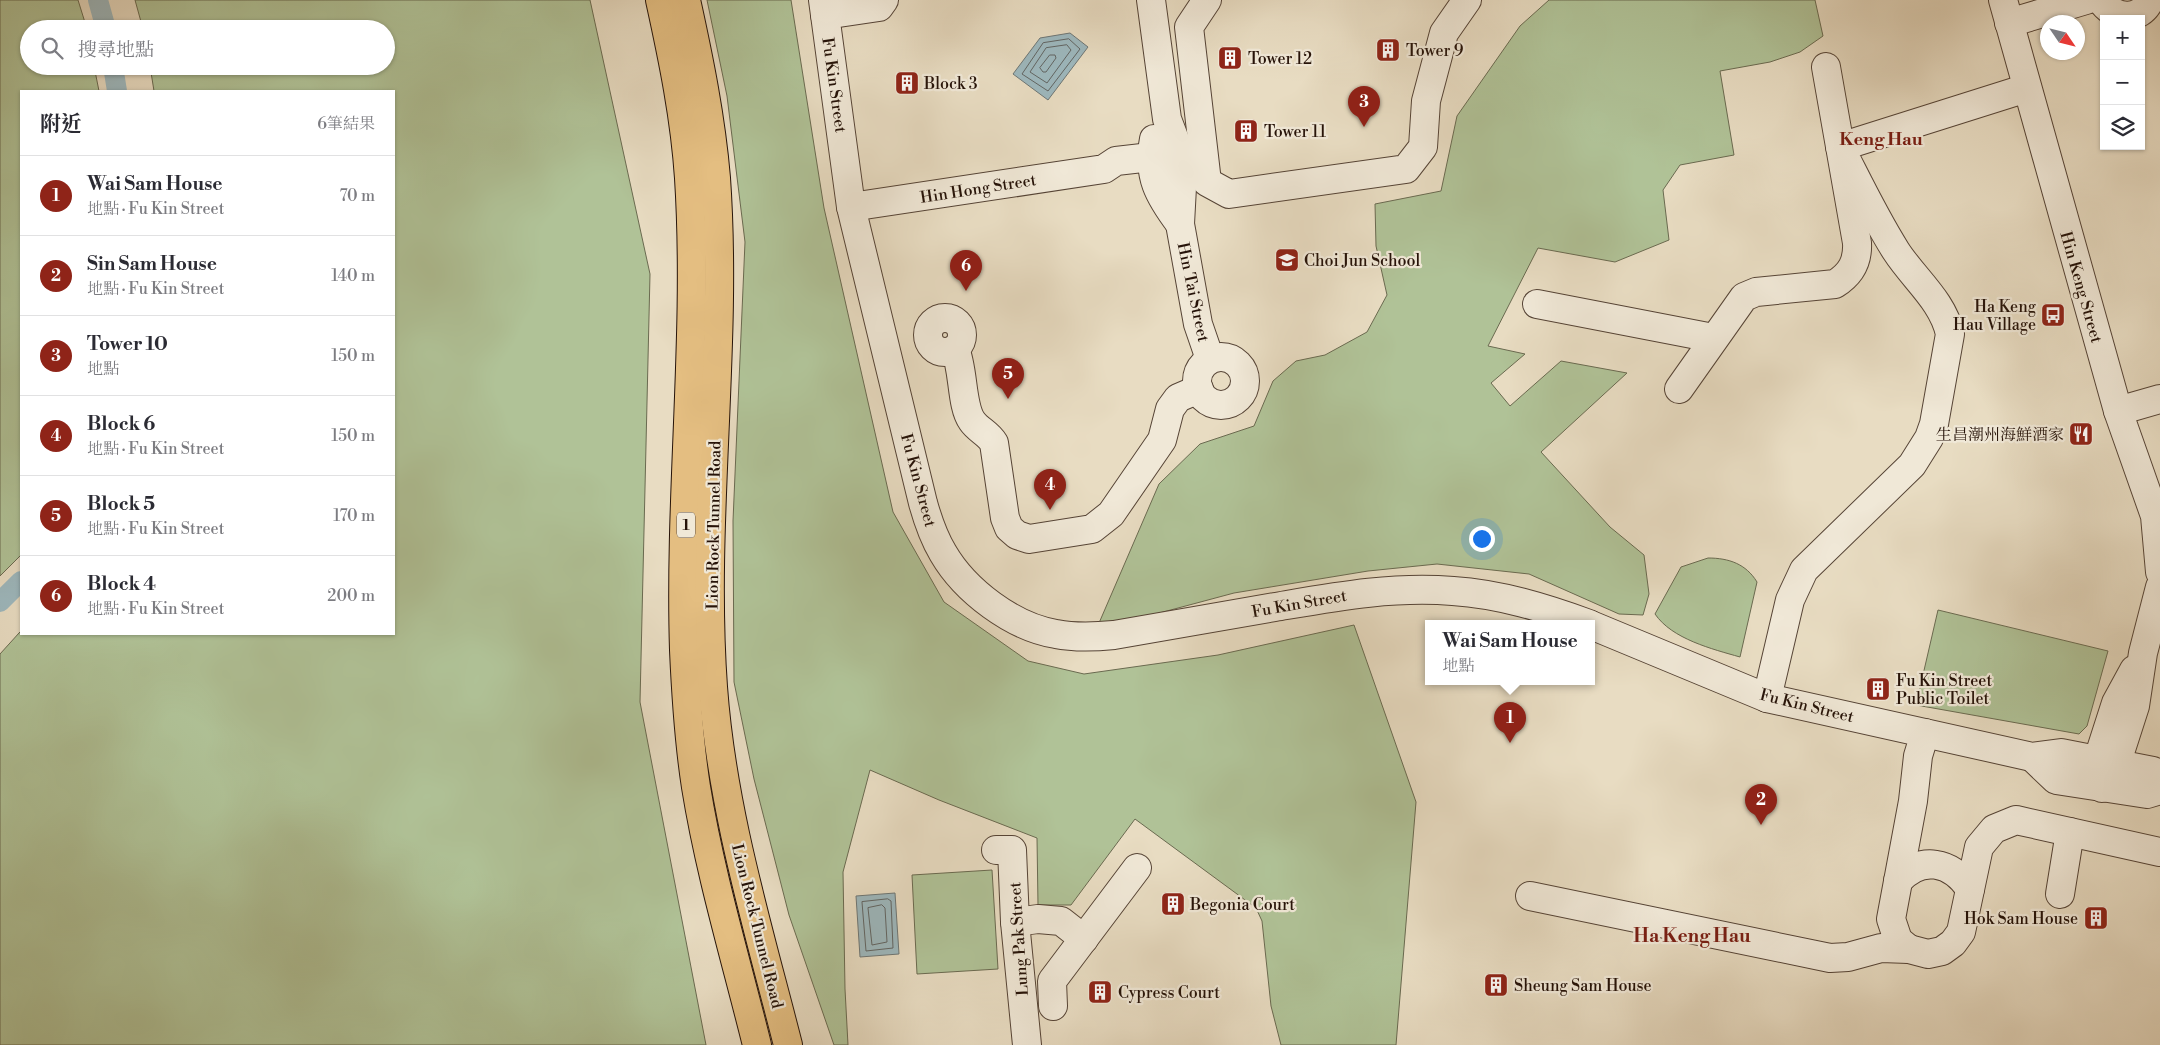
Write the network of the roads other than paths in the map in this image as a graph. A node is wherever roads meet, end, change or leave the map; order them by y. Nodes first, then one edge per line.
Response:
1 (660, 0) edge
2 (686, 0) edge
3 (1151, 0) edge
4 (1207, 0) edge
5 (1467, 0) edge
6 (2086, 0) edge
7 (2101, 0) edge
8 (2150, 0) edge
9 (880, 2) edge
10 (824, 8) edge
11 (2006, 12) edge
12 (1826, 67) dead end
13 (2027, 88) junction
14 (1840, 147) junction
15 (1161, 162) junction
16 (851, 207) junction
17 (1537, 304) dead end
18 (1713, 338) junction
19 (955, 349) dead end
20 (1210, 360) junction
21 (1199, 389) junction
22 (1679, 389) dead end
23 (2160, 399) edge
24 (2118, 411) junction
25 (2159, 542) edge
26 (2160, 572) edge
27 (2160, 586) edge
28 (1577, 620) edge
29 (1595, 627) edge
30 (1767, 698) junction
31 (1924, 733) junction
32 (2032, 757) junction
33 (2107, 763) junction
34 (2160, 776) edge
35 (2102, 788) junction
36 (2160, 790) edge
37 (2070, 832) junction
38 (996, 850) dead end
39 (2160, 852) edge
40 (1137, 868) dead end
41 (1898, 881) junction
42 (1970, 889) junction
43 (2060, 894) dead end
44 (1530, 896) dead end
45 (1015, 922) junction
46 (1084, 939) junction
47 (1909, 949) junction
48 (774, 988) junction
49 (1052, 1006) dead end
50 (757, 1045) edge
51 (788, 1045) edge
52 (806, 1045) edge
53 (1027, 1045) edge

1 - 50 highway, Lion Rock Tunnel Road / 1
2 - 48 highway, Lion Rock Tunnel Road / 1
3 - 15 street, Hin Tai Street
4 - 5 street
6 - 11 street
7 - 8 street
9 - 10 street
10 - 16 street, Fu Kin Street
11 - 13 street, Hin Keng Street
12 - 14 street
13 - 14 street
13 - 24 street, Hin Keng Street
14 - 18 street
14 - 30 street
15 - 16 street, Hin Hong Street
15 - 20 street, Hin Tai Street
16 - 28 street, Fu Kin Street
17 - 18 street
18 - 22 street
19 - 21 street
20 - 21 street, Hin Tai Street
20 - 21 street, Hin Tai Street
23 - 24 street
24 - 25 street, Hin Keng Street
25 - 26 street, Hin Keng Street
27 - 33 street
29 - 30 street, Fu Kin Street
30 - 31 street, Fu Kin Street
31 - 32 street, Fu Kin Street
31 - 41 street
32 - 33 street, Fu Kin Street
32 - 35 street
33 - 34 street, Fu Kin Street
33 - 35 street
35 - 36 street
37 - 39 street
37 - 42 street
37 - 43 street
38 - 45 street, Lung Pak Street
40 - 46 street
41 - 42 street
41 - 47 street
42 - 47 street
44 - 47 street
45 - 46 street
45 - 53 street, Lung Pak Street
46 - 49 street
48 - 51 highway, Lion Rock Tunnel Road / 1
48 - 52 highway

